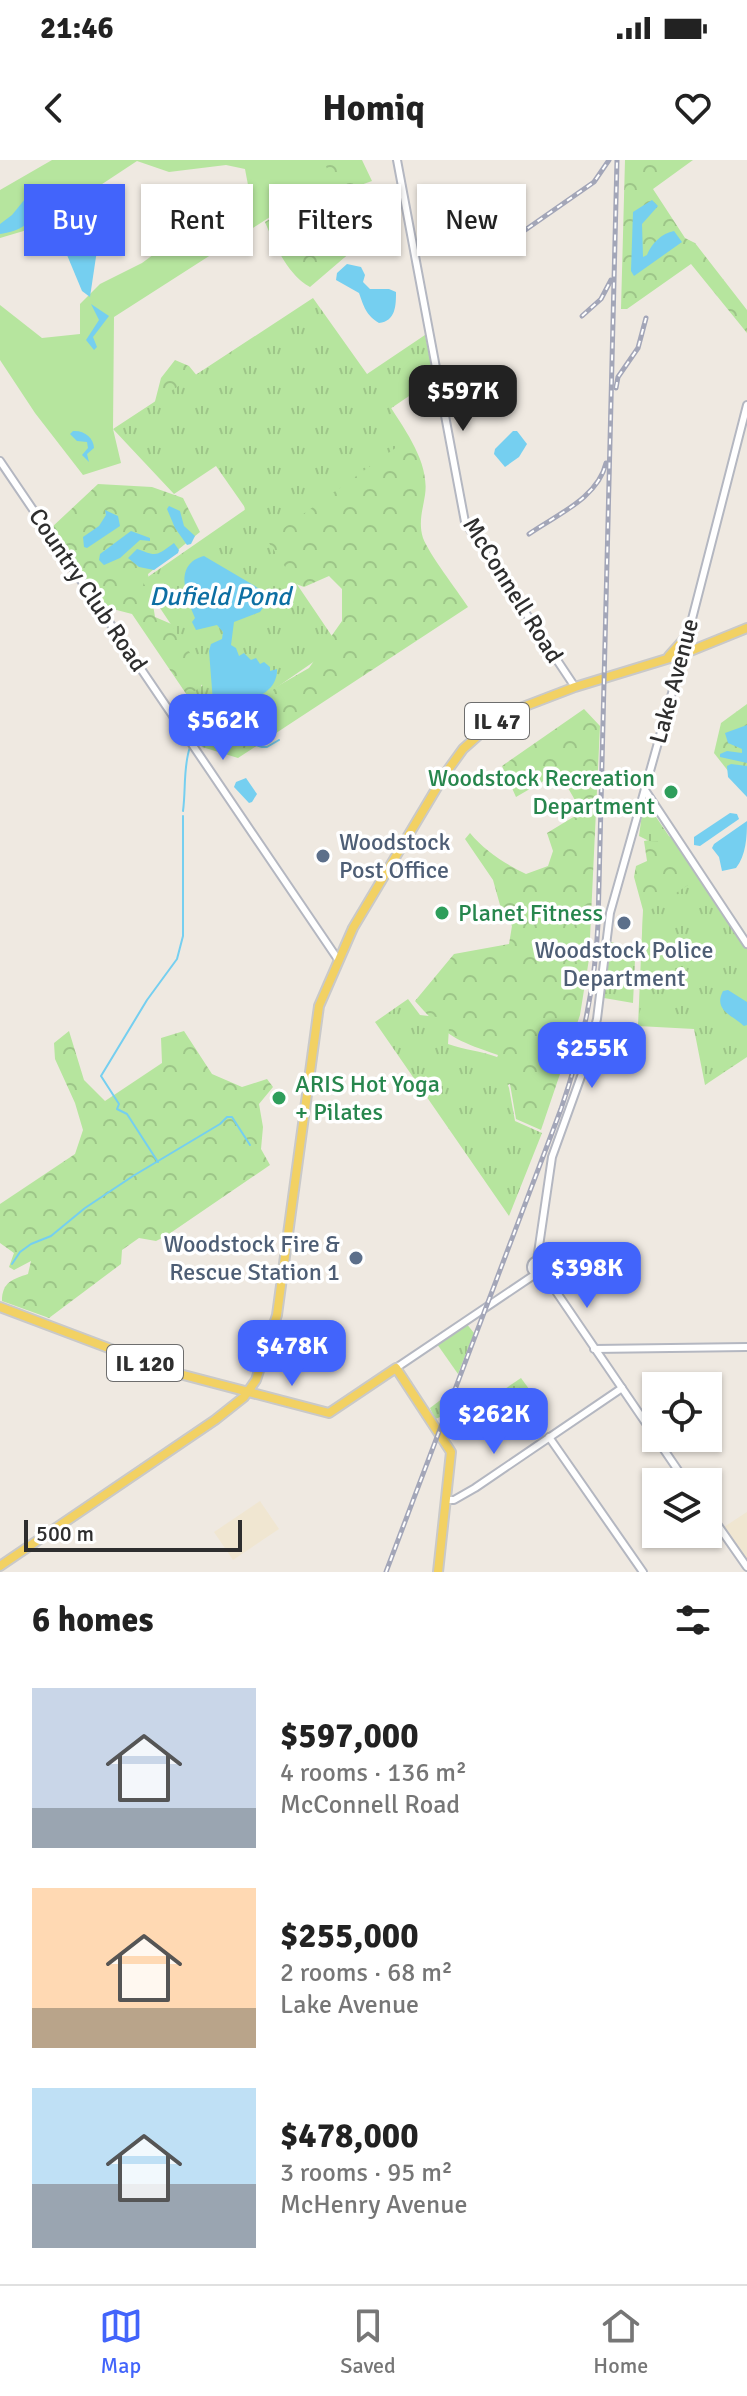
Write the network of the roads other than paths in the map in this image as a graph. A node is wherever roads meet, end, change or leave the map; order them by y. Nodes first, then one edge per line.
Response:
1 (397, 160) edge
2 (747, 405) edge
3 (0, 461) edge
4 (747, 628) edge
5 (687, 636) junction
6 (683, 654) junction
7 (663, 660) junction
8 (575, 687) junction
9 (645, 790) junction
10 (747, 944) edge
11 (337, 958) junction
12 (540, 1261) junction
13 (538, 1271) junction
14 (0, 1307) edge
15 (747, 1347) edge
16 (594, 1349) junction
17 (396, 1368) junction
18 (253, 1384) junction
19 (622, 1388) junction
20 (231, 1389) junction
21 (248, 1393) junction
22 (263, 1397) junction
23 (239, 1402) junction
24 (549, 1437) junction
25 (676, 1468) edge
26 (446, 1500) junction
27 (722, 1531) edge
28 (0, 1566) edge
29 (747, 1567) edge
30 (438, 1572) edge
31 (643, 1572) edge

1 - 8 street, McConnell Road
2 - 5 street, Lake Avenue
3 - 11 street, Country Club Road
4 - 6 main road, IL 47
5 - 6 street, Lake Avenue
5 - 7 main road
6 - 7 main road, IL 47
6 - 9 street, Lake Avenue
7 - 8 main road, IL 47
8 - 11 main road, IL 47
9 - 10 street
9 - 12 street, Lake Avenue
11 - 18 main road, IL 47
12 - 13 street, Lake Avenue
12 - 13 street
13 - 16 street
13 - 17 street
14 - 20 main road, IL 120
15 - 16 street
16 - 19 street
17 - 22 main road, IL 120
17 - 26 main road
18 - 21 main road, IL 47
18 - 22 main road
19 - 24 street
19 - 25 street
20 - 21 main road, IL 120
20 - 23 main road
21 - 22 main road, IL 120
21 - 23 main road, IL 47
23 - 28 main road, IL 47
24 - 26 street
24 - 31 street
26 - 30 main road
27 - 29 street

